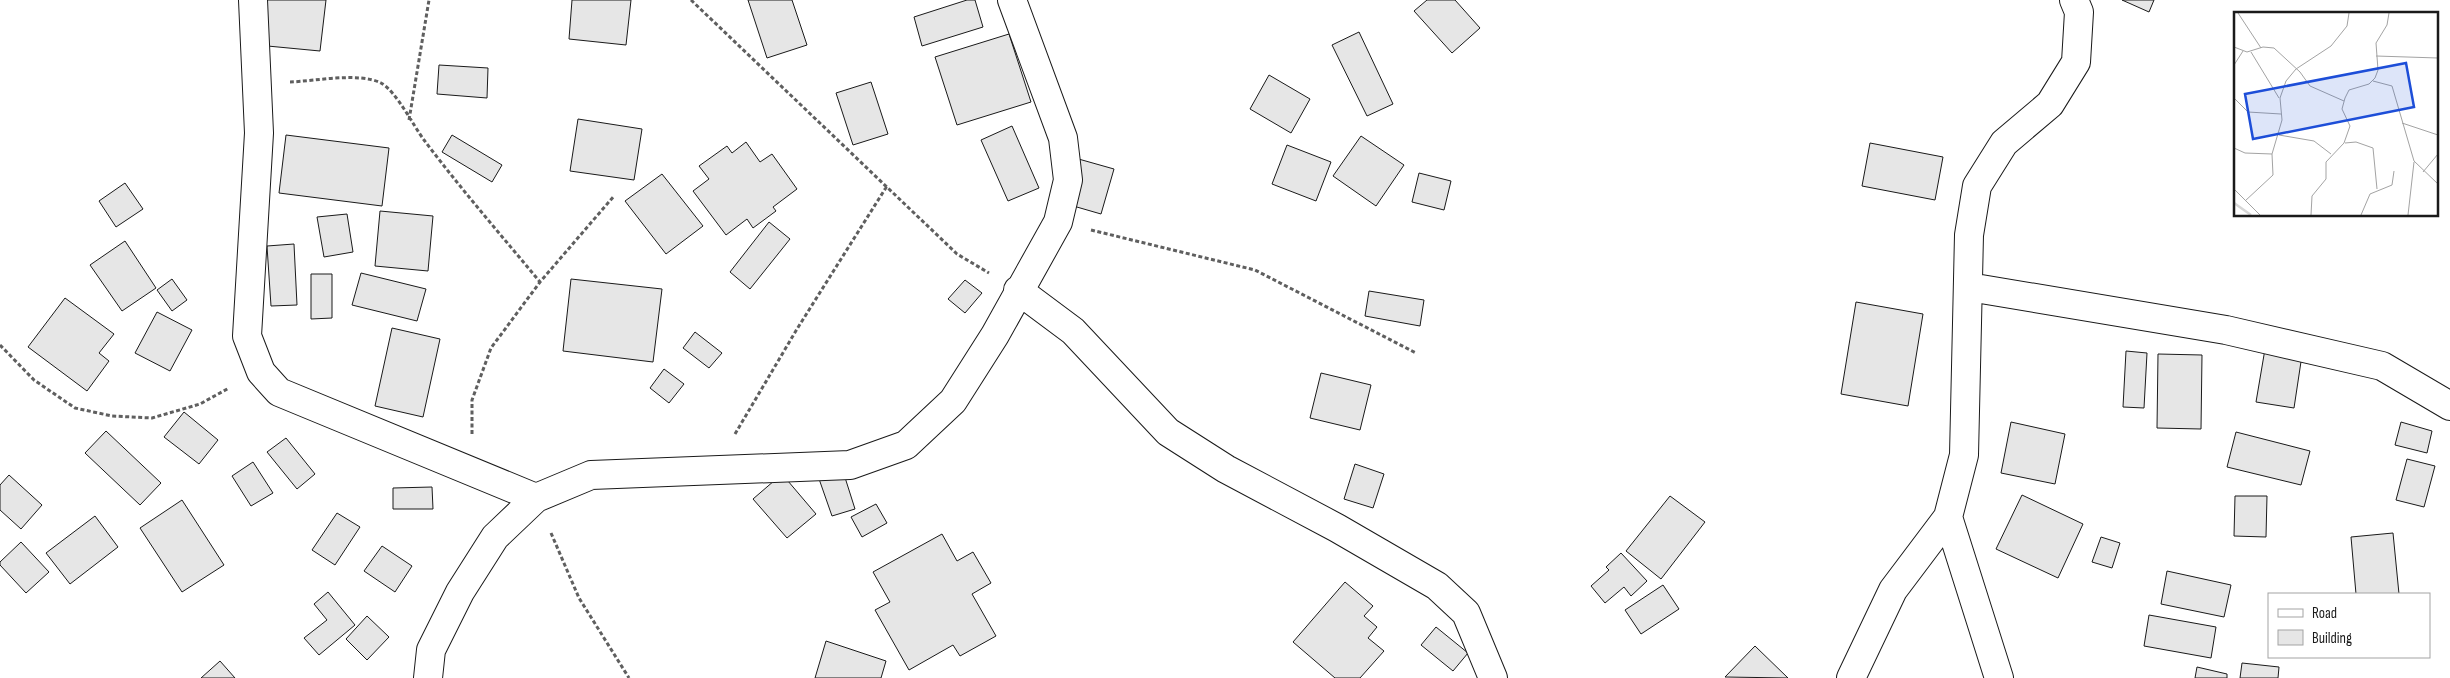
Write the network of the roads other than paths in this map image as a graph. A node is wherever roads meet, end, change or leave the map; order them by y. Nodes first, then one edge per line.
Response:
1 (253, 0) edge
2 (1012, 0) edge
3 (2074, 0) edge
4 (1969, 287) junction
5 (1018, 290) junction
6 (2450, 406) edge
7 (536, 498) junction
8 (1948, 517) junction
9 (428, 678) edge
10 (1493, 678) edge
11 (1851, 678) edge
12 (1999, 678) edge

1 - 7 street
2 - 5 street
3 - 4 street
4 - 6 street
4 - 8 street
5 - 7 street
5 - 10 street
7 - 9 street
8 - 11 street
8 - 12 street

